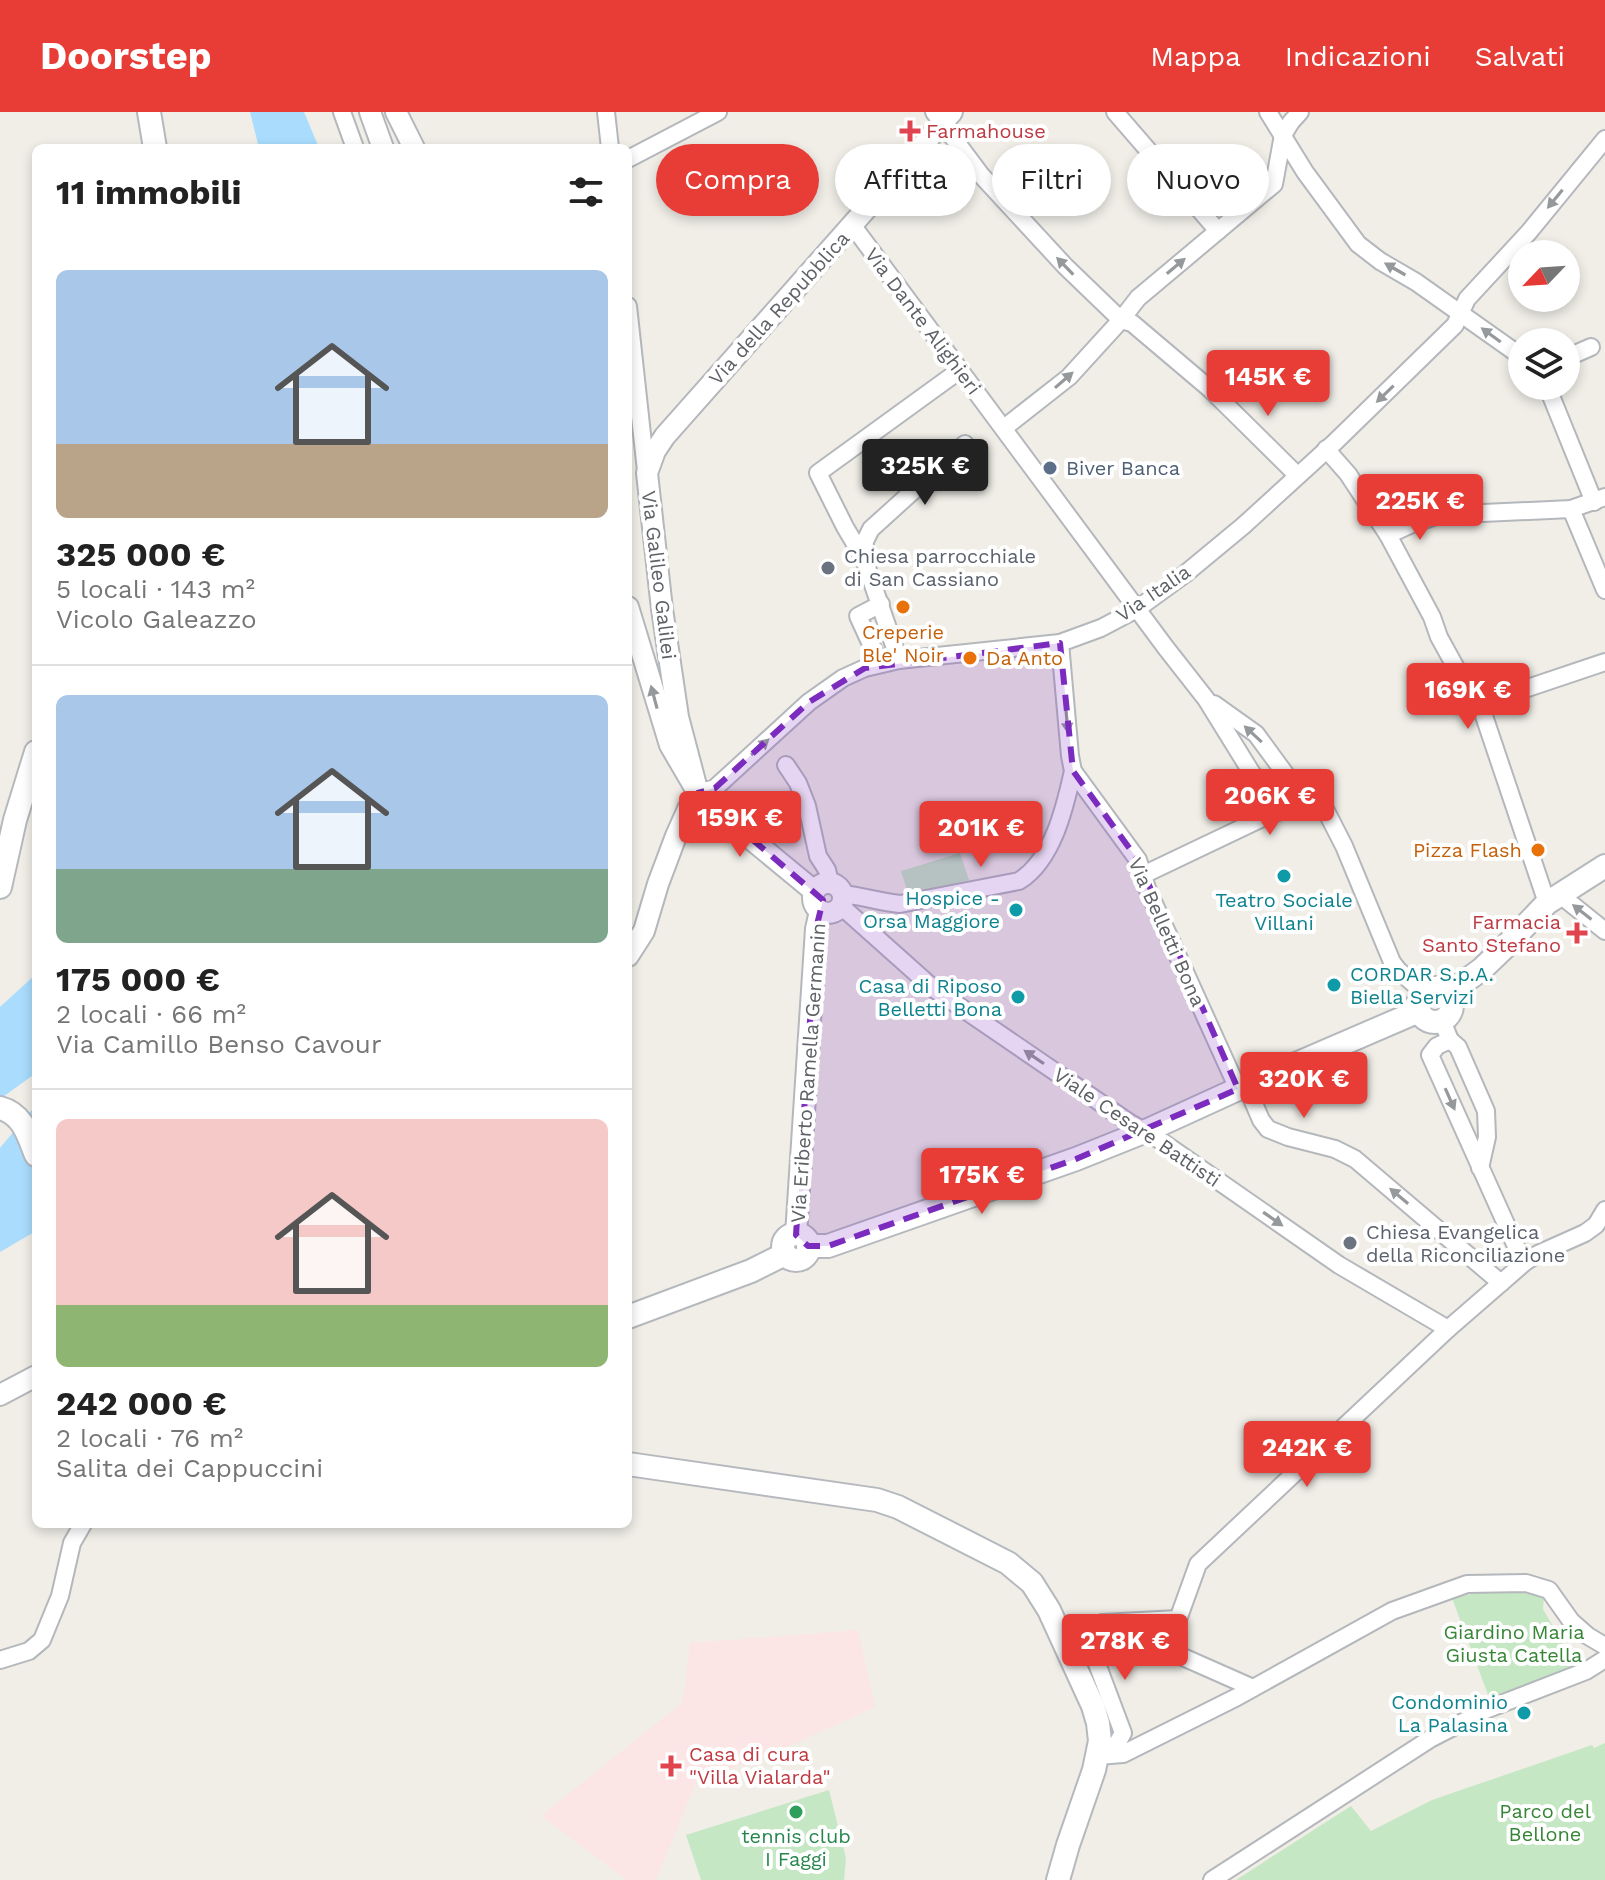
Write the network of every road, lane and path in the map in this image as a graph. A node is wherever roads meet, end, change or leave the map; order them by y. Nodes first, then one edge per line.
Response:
1 (149, 112) edge
2 (342, 112) edge
3 (370, 112) edge
4 (396, 112) edge
5 (606, 112) edge
6 (718, 112) edge
7 (1115, 112) edge
8 (1268, 112) edge
9 (1300, 112) edge
10 (942, 116) edge
11 (1283, 135) junction
12 (1605, 139) edge
13 (154, 144) edge
14 (354, 144) edge
15 (382, 144) edge
16 (412, 144) edge
17 (610, 144) edge
18 (632, 157) edge
19 (853, 226) junction
20 (1218, 231) junction
21 (1460, 313) junction
22 (1121, 320) junction
23 (632, 341) edge
24 (1508, 347) edge
25 (1591, 347) dead end
26 (1580, 352) edge
27 (960, 370) junction
28 (1553, 400) edge
29 (1004, 428) junction
30 (965, 444) dead end
31 (1326, 449) junction
32 (647, 473) junction
33 (1297, 475) junction
34 (1599, 499) edge
35 (1571, 509) junction
36 (1388, 535) junction
37 (864, 559) junction
38 (1605, 590) edge
39 (881, 604) junction
40 (1137, 609) junction
41 (632, 620) edge
42 (1060, 643) junction
43 (899, 660) junction
44 (1605, 662) edge
45 (880, 664) junction
46 (1461, 677) junction
47 (1206, 699) junction
48 (1417, 699) dead end
49 (1480, 704) junction
50 (32, 765) edge
51 (786, 765) dead end
52 (1073, 771) junction
53 (1253, 775) junction
54 (1289, 779) junction
55 (698, 793) junction
56 (1273, 796) junction
57 (1296, 806) junction
58 (1257, 812) junction
59 (1236, 831) junction
60 (1605, 866) edge
61 (1143, 875) junction
62 (0, 887) edge
63 (830, 897) junction
64 (1553, 899) junction
65 (1605, 931) edge
66 (632, 950) edge
67 (1449, 993) junction
68 (1421, 1002) junction
69 (1446, 1030) junction
70 (1242, 1087) junction
71 (4, 1109) edge
72 (1146, 1131) junction
73 (32, 1145) edge
74 (1480, 1168) junction
75 (1605, 1210) edge
76 (1600, 1228) edge
77 (796, 1245) junction
78 (1525, 1262) junction
79 (1501, 1283) junction
80 (632, 1316) edge
81 (1448, 1329) junction
82 (32, 1378) edge
83 (0, 1395) edge
84 (632, 1465) edge
85 (81, 1528) edge
86 (1178, 1619) junction
87 (1605, 1646) edge
88 (0, 1660) edge
89 (1601, 1662) edge
90 (1253, 1688) junction
91 (1098, 1756) junction
92 (1058, 1880) edge
93 (1212, 1880) edge

1 - 13 main road
2 - 14 street
3 - 15 street
4 - 16 street
5 - 17 street
6 - 18 street
7 - 20 street
8 - 11 street
9 - 11 street
10 - 19 street, Via della Repubblica
22 -> 10 street
11 - 20 street
21 -> 11 street
12 -> 21 street, Via Italia
19 - 27 street, Via Dante Alighieri
19 - 32 street, Via della Repubblica
22 -> 20 street
24 -> 21 street
21 -> 31 street, Via Italia
29 -> 22 street
22 - 33 street
23 - 32 street, Via Galileo Galilei
25 - 26 street
27 - 29 street, Via Dante Alighieri
27 - 37 street
28 - 34 street
29 - 40 street, Via Dante Alighieri
30 - 37 street
31 - 33 street, Via Italia
31 - 36 street
32 - 55 street, Via Galileo Galilei
33 - 40 street, Via Italia
34 - 35 street
35 - 36 street
35 - 38 street
36 - 46 street
37 - 39 street
39 - 43 street
39 - 45 street
40 - 42 street, Via Italia
40 - 47 street, Via Dante Alighieri
55 -> 41 street
42 - 43 street, Via Italia
42 -> 52 street, Via Belletti Bona
43 - 45 street, Via Italia
44 - 49 street
55 -> 45 street, Via Italia
46 - 48 street
46 - 49 street
47 - 53 street
54 -> 47 street
49 - 64 street
50 - 62 main road
51 - 63 street
52 - 61 street, Via Belletti Bona
52 - 63 street
53 - 56 street
53 - 58 street
54 - 56 street
54 - 57 street
55 - 63 street
55 - 66 street
56 - 57 street
56 - 58 street
57 - 59 street
57 - 68 street
58 - 59 street
59 - 61 street
60 - 64 main road
61 - 70 street, Via Belletti Bona
72 -> 63 street, Viale Cesare Battisti
63 - 77 street, Via Eriberto Ramella Germanin
65 -> 64 street
64 - 67 main road
67 - 68 main road
67 - 69 main road
68 - 69 main road
68 - 70 main road
69 - 74 street
69 -> 74 street
70 - 72 main road
79 -> 70 street, Via Belletti Bona
71 - 73 main road
72 - 77 main road
72 -> 81 street, Viale Cesare Battisti
74 - 78 street
75 - 76 street
76 - 78 street
77 - 80 main road
78 - 79 street
79 - 81 street
81 - 86 street
82 - 83 street
84 - 91 main road
85 - 88 street
86 - 90 street
86 - 91 street
87 - 90 street
89 - 93 street
90 - 91 street
91 - 92 main road

